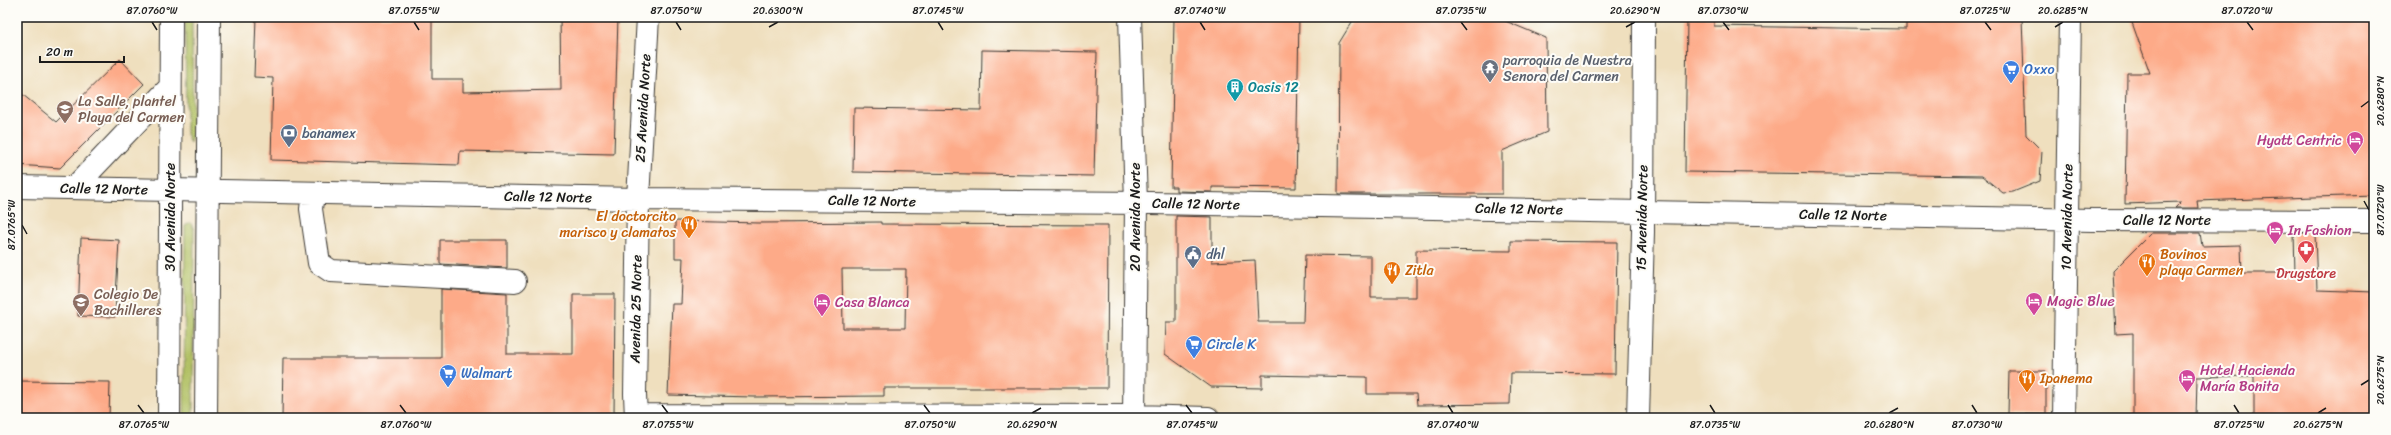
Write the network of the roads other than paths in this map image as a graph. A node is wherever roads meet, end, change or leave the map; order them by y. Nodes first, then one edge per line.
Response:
1 (171, 17) edge
2 (209, 17) edge
3 (648, 17) edge
4 (1130, 17) edge
5 (1644, 17) edge
6 (2070, 17) edge
7 (170, 87) junction
8 (17, 187) edge
9 (74, 188) junction
10 (171, 190) junction
11 (209, 190) junction
12 (313, 193) junction
13 (638, 199) junction
14 (1136, 203) junction
15 (1643, 211) junction
16 (2066, 219) junction
17 (2374, 221) edge
18 (515, 282) dead end
19 (636, 417) edge
20 (1134, 417) edge
21 (169, 418) edge
22 (206, 418) edge
23 (1208, 418) edge
24 (1638, 418) edge
25 (2064, 418) edge

1 - 7 street, 30 Avenida Norte
2 - 11 street
3 - 13 street, 25 Avenida Norte
4 - 14 street, 20 Avenida Norte
5 - 15 street, 15 Avenida Norte
6 - 16 street, 10 Avenida Norte
7 - 9 street
7 - 10 street, 30 Avenida Norte
8 - 9 street, Calle 12 Norte
9 - 10 street, Calle 12 Norte
10 - 11 street, Calle 12 Norte
10 - 21 street, 30 Avenida Norte
11 - 12 street, Calle 12 Norte
11 - 22 street
12 - 13 street, Calle 12 Norte
12 - 18 street
13 - 14 street, Calle 12 Norte
13 - 19 street, Avenida 25 Norte
14 - 15 street, Calle 12 Norte
14 - 20 street, 20 Avenida Norte
15 - 16 street, Calle 12 Norte
15 - 24 street, 15 Avenida Norte
16 - 17 street, Calle 12 Norte
16 - 25 street, 10 Avenida Norte
19 - 20 street
20 - 23 street

